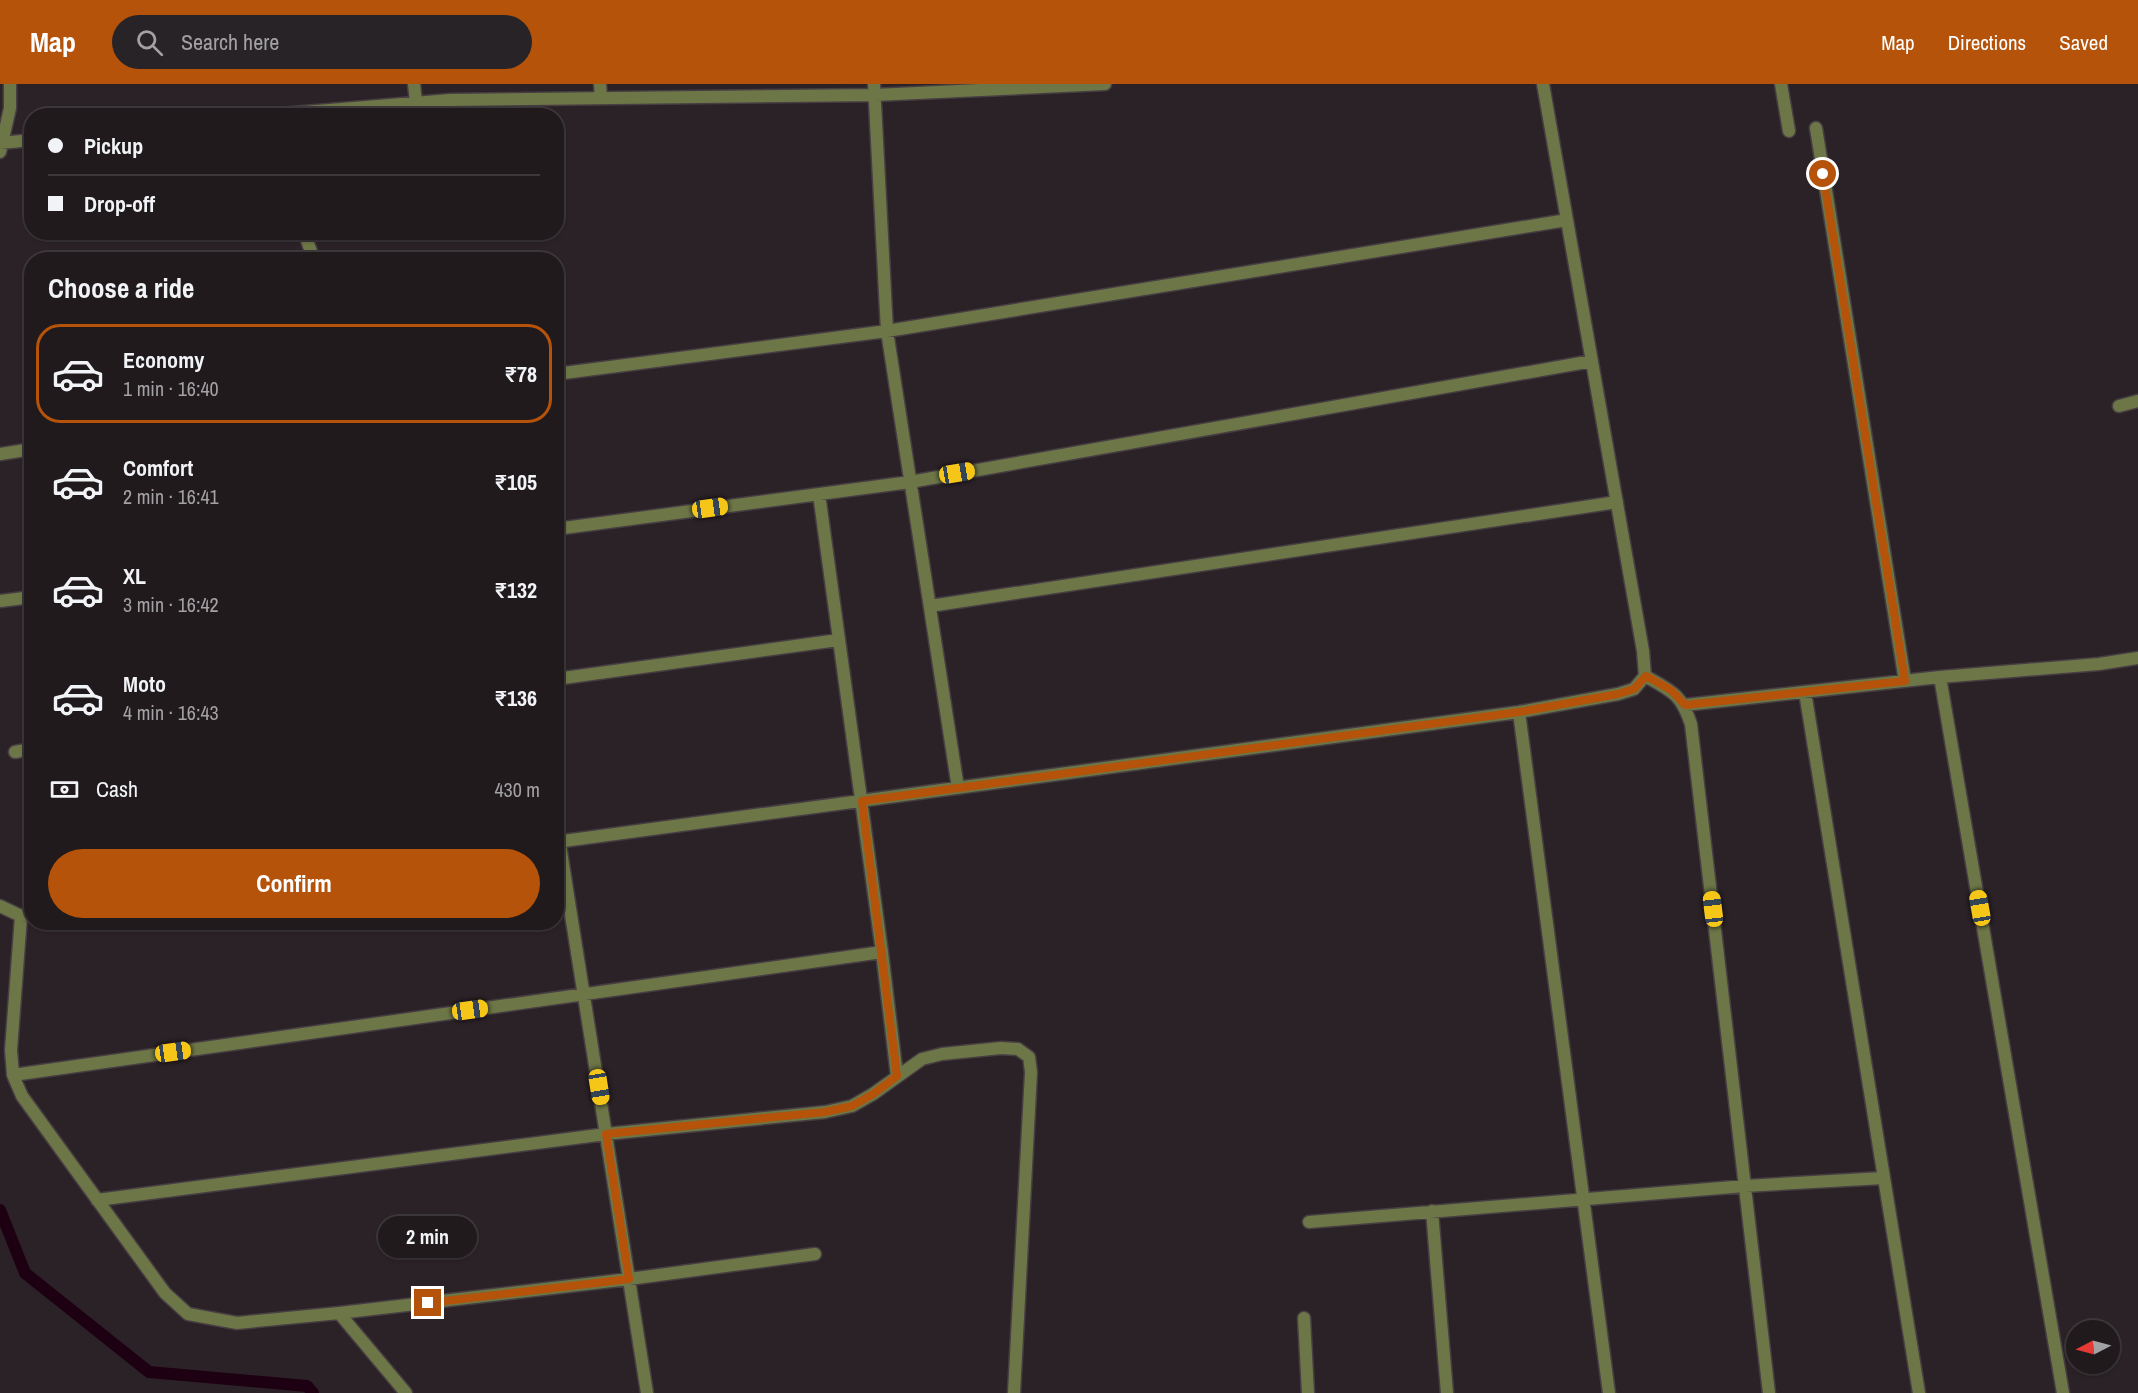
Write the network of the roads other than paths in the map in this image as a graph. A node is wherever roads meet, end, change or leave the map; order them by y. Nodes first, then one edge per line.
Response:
1 (10, 84) edge
2 (414, 84) edge
3 (600, 84) edge
4 (1105, 84) edge
5 (1543, 84) edge
6 (1780, 84) edge
7 (874, 89) edge
8 (601, 98) junction
9 (416, 102) junction
10 (351, 108) edge
11 (1816, 128) dead end
12 (1788, 131) dead end
13 (24, 142) edge
14 (1, 146) edge
15 (1567, 220) junction
16 (887, 331) junction
17 (1592, 361) junction
18 (564, 373) edge
19 (2138, 401) edge
20 (2119, 406) dead end
21 (24, 450) edge
22 (0, 454) edge
23 (910, 482) junction
24 (819, 494) junction
25 (1617, 502) junction
26 (564, 528) edge
27 (24, 598) edge
28 (0, 601) edge
29 (930, 606) junction
30 (838, 640) junction
31 (2138, 658) edge
32 (1646, 676) junction
33 (1940, 677) junction
34 (564, 678) edge
35 (1905, 681) junction
36 (1805, 692) junction
37 (1685, 705) junction
38 (1519, 712) junction
39 (24, 750) edge
40 (15, 752) dead end
41 (958, 788) junction
42 (862, 801) junction
43 (564, 841) edge
44 (564, 877) edge
45 (0, 906) edge
46 (24, 914) edge
47 (24, 930) edge
48 (882, 952) junction
49 (584, 994) junction
50 (14, 1075) junction
51 (897, 1076) junction
52 (606, 1134) junction
53 (1883, 1178) junction
54 (1745, 1186) junction
55 (1582, 1198) junction
56 (97, 1200) junction
57 (1432, 1211) junction
58 (1309, 1222) dead end
59 (815, 1254) dead end
60 (629, 1279) junction
61 (339, 1313) junction
62 (1304, 1318) dead end
63 (406, 1393) edge
64 (647, 1393) edge
65 (1014, 1393) edge
66 (1308, 1393) edge
67 (1446, 1393) edge
68 (1609, 1393) edge
69 (1769, 1393) edge
70 (1919, 1393) edge
71 (2063, 1393) edge

1 - 14 street
2 - 9 street
3 - 8 street
4 - 7 street
5 - 15 street
6 - 12 street
7 - 8 street
7 - 16 street
8 - 9 street
9 - 10 street
11 - 35 street
13 - 14 street
15 - 16 street
15 - 17 street
16 - 18 street
16 - 23 street
17 - 23 street
17 - 25 street
19 - 20 street
21 - 22 street
23 - 24 street
23 - 29 street
24 - 26 street
24 - 30 street
25 - 29 street
25 - 32 street
27 - 28 street
29 - 41 street
30 - 34 street
30 - 42 street
31 - 33 street
32 - 37 street
32 - 38 street
33 - 35 street
33 - 71 street
35 - 36 street
36 - 37 street
36 - 53 street
37 - 54 street
38 - 41 street
38 - 55 street
39 - 40 street
41 - 42 street
42 - 43 street
42 - 48 street
44 - 49 street
45 - 46 street
47 - 50 street
48 - 49 street
48 - 51 street
49 - 50 street
49 - 52 street
50 - 56 street
51 - 52 street
51 - 65 street
52 - 56 street
52 - 60 street
53 - 54 street
53 - 70 street
54 - 55 street
54 - 69 street
55 - 57 street
55 - 68 street
56 - 61 street
57 - 58 street
57 - 67 street
59 - 60 street
60 - 61 street
60 - 64 street
61 - 63 street
62 - 66 street

